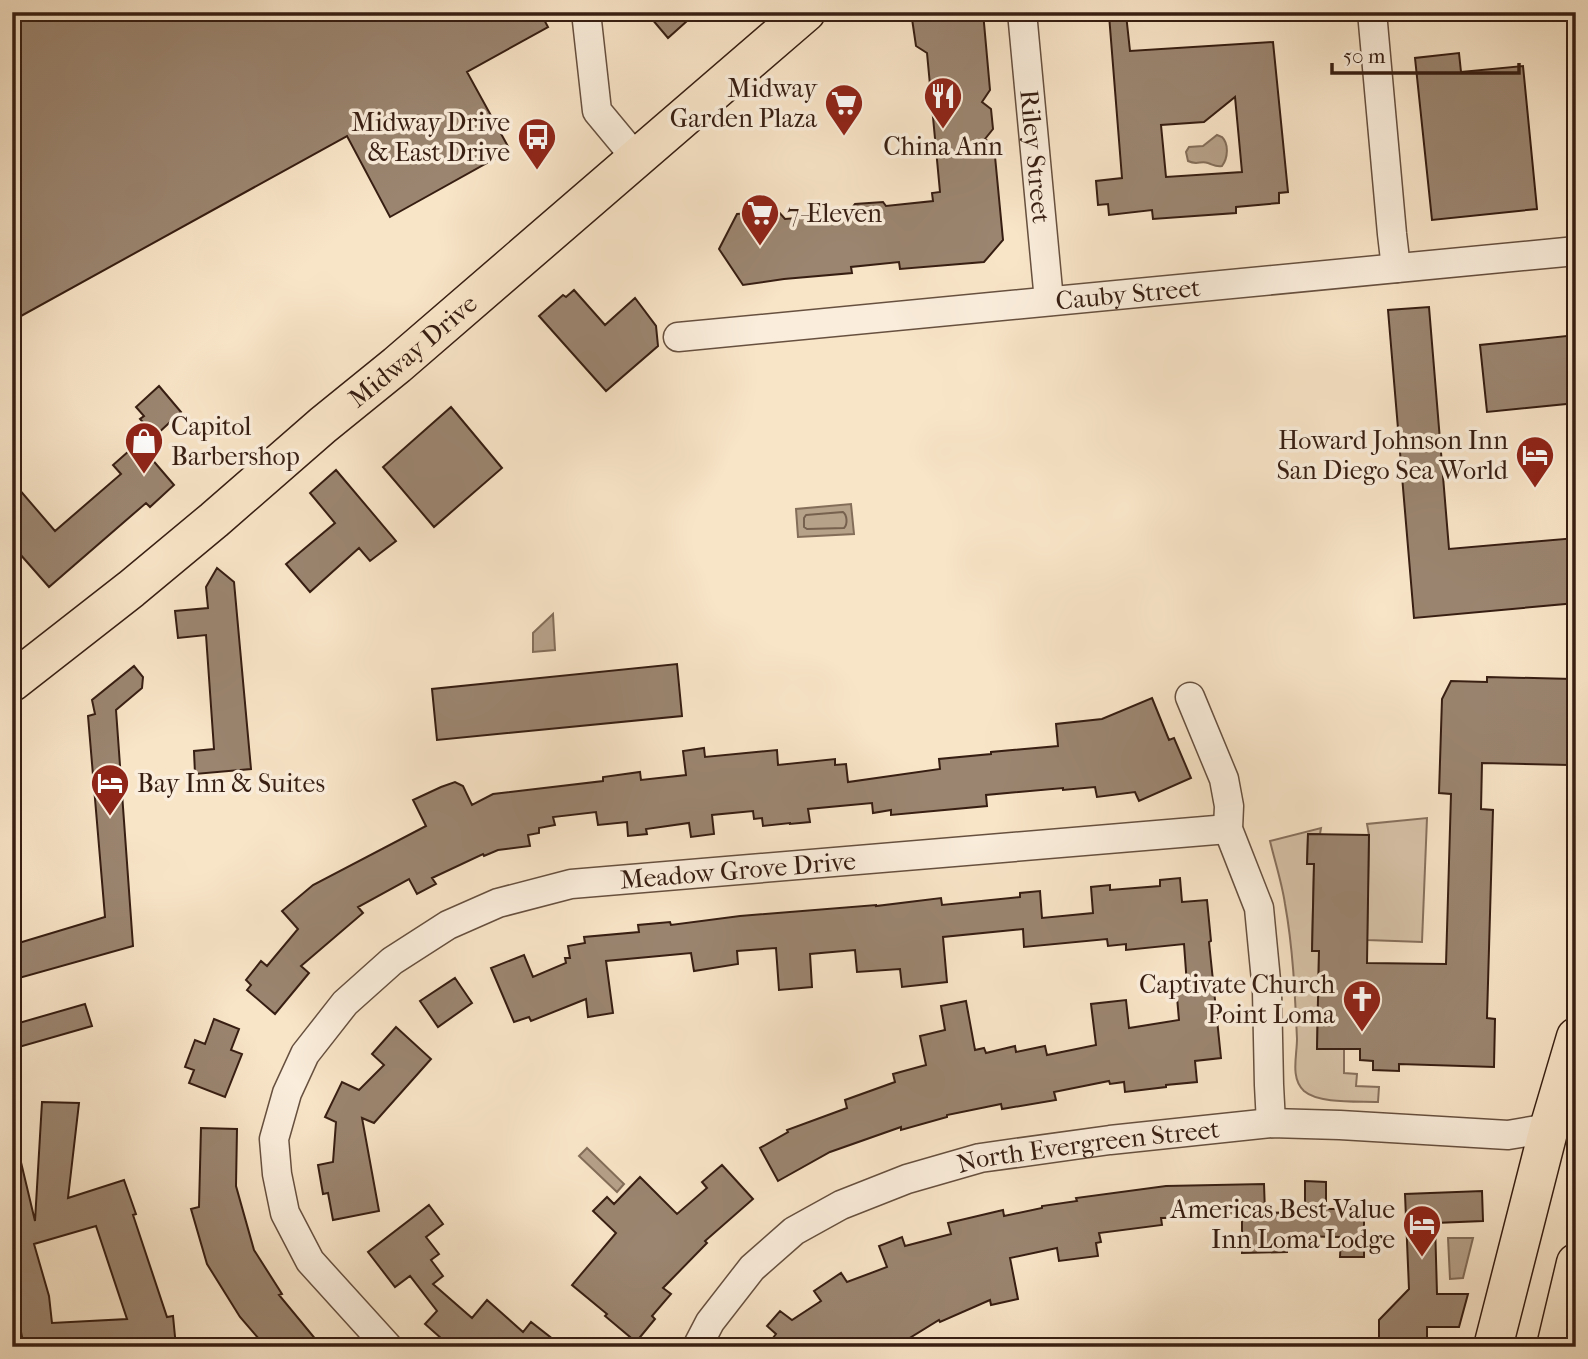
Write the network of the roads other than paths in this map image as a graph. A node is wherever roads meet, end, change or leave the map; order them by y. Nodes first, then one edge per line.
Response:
1 (586, 12) edge
2 (806, 12) edge
3 (1022, 12) edge
4 (1372, 12) edge
5 (636, 158) junction
6 (1576, 251) edge
7 (1396, 268) junction
8 (1049, 301) junction
9 (678, 337) dead end
10 (12, 682) edge
11 (1190, 697) dead end
12 (1228, 829) junction
13 (1576, 1037) edge
14 (1271, 1123) junction
15 (1549, 1128) junction
16 (1576, 1263) edge
17 (388, 1347) edge
18 (697, 1347) edge
19 (1493, 1347) edge
20 (1556, 1347) edge

1 - 5 street
2 - 5 main road, Midway Drive
3 - 8 street, Riley Street
4 - 7 street
5 - 10 main road, Midway Drive
6 - 7 street, Cauby Street
7 - 8 street, Cauby Street
8 - 9 street, Cauby Street
11 - 12 street
12 - 14 street
12 - 17 street, Meadow Grove Drive
13 - 15 main road
14 - 15 street, North Evergreen Street
14 - 18 street, North Evergreen Street
15 - 19 main road
16 - 20 main road

